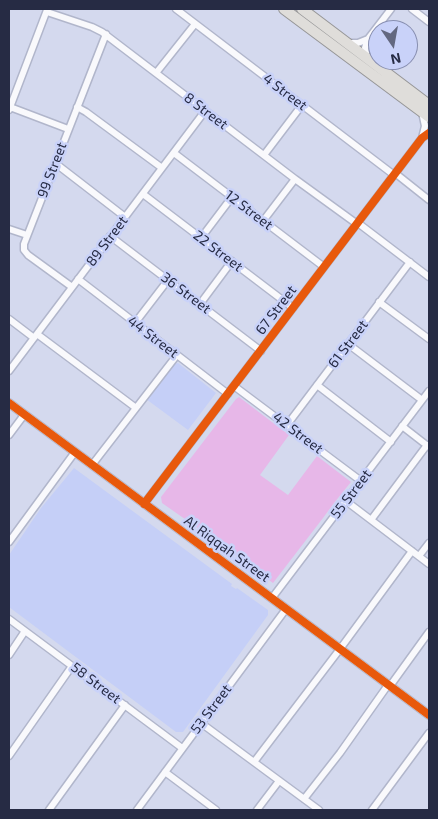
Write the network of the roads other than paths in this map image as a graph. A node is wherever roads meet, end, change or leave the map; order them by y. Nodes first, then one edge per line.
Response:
1 (176, 9) edge
2 (284, 9) edge
3 (302, 9) edge
4 (391, 9) edge
5 (412, 9) edge
6 (47, 10) edge
7 (383, 20) edge
8 (429, 22) edge
9 (195, 24) junction
10 (106, 34) junction
11 (368, 39) joint
12 (347, 43) junction
13 (367, 58) junction
14 (156, 73) junction
15 (302, 105) junction
16 (9, 108) edge
17 (77, 108) junction
18 (205, 110) junction
19 (427, 111) edge
20 (68, 129) junction
21 (429, 133) edge
22 (422, 138) junction
23 (174, 153) junction
24 (264, 155) junction
25 (55, 163) junction
26 (162, 168) junction
27 (394, 174) junction
28 (295, 178) junction
29 (143, 194) junction
30 (232, 197) junction
31 (429, 200) edge
32 (125, 217) junction
33 (263, 221) junction
34 (357, 223) junction
35 (9, 229) edge
36 (26, 235) junction
37 (110, 236) junction
38 (201, 238) junction
39 (232, 261) junction
40 (410, 262) junction
41 (324, 267) junction
42 (429, 277) edge
43 (78, 280) junction
44 (168, 280) junction
45 (72, 288) junction
46 (379, 302) junction
47 (200, 304) junction
48 (293, 308) junction
49 (9, 319) edge
50 (135, 323) junction
51 (36, 336) junction
52 (429, 339) edge
53 (348, 344) junction
54 (261, 351) junction
55 (177, 355) junction
56 (9, 371) edge
57 (317, 385) junction
58 (234, 386) junction
59 (429, 391) edge
60 (228, 394) junction
61 (422, 400) junction
62 (9, 403) edge
63 (136, 408) junction
64 (24, 415) junction
65 (287, 426) junction
66 (402, 426) junction
67 (9, 435) edge
68 (391, 442) junction
69 (428, 446) edge
70 (75, 452) junction
71 (92, 465) junction
72 (361, 481) junction
73 (346, 501) junction
74 (144, 504) junction
75 (371, 520) junction
76 (9, 542) edge
77 (429, 543) edge
78 (412, 551) junction
79 (420, 556) junction
80 (429, 564) edge
81 (272, 598) junction
82 (286, 609) junction
83 (9, 619) edge
84 (25, 631) junction
85 (429, 632) edge
86 (340, 649) junction
87 (9, 654) edge
88 (72, 666) junction
89 (389, 685) junction
90 (125, 705) junction
91 (429, 715) edge
92 (201, 723) junction
93 (429, 733) edge
94 (182, 748) junction
95 (9, 756) edge
96 (254, 762) junction
97 (165, 772) junction
98 (279, 781) junction
99 (304, 799) junction
100 (49, 810) edge
101 (137, 810) edge
102 (216, 810) edge
103 (257, 810) edge
104 (319, 810) edge
105 (372, 810) edge

1 - 9 street, 4 Street
2 - 19 main road
3 - 12 main road
4 - 7 street
5 - 8 street
6 - 10 street, 8 Street
6 - 16 street
9 - 14 street
9 - 15 street, 4 Street
10 - 14 street, 8 Street
10 - 17 street, 99 Street
11 - 12 street
11 - 13 street
12 - 13 main road
13 - 19 main road
14 - 18 street, 8 Street
15 - 24 street
15 - 27 street, 4 Street
16 - 20 street
17 - 20 street, 99 Street
17 - 26 street
18 - 23 street, 89 Street
18 - 24 street, 8 Street
19 - 22 street
20 - 25 street, 99 Street
21 - 22 street, 67 Street
22 - 27 street, 67 Street
23 - 26 street, 89 Street
23 - 30 street, 12 Street
24 - 28 street, 8 Street
25 - 32 street
25 - 36 street, 99 Street
26 - 29 street, 89 Street
27 - 31 street, 4 Street
27 - 34 street, 67 Street
28 - 33 street
28 - 34 street, 8 Street
29 - 32 street, 89 Street
29 - 38 street, 22 Street
30 - 33 street, 12 Street
30 - 38 street
32 - 37 street, 89 Street
33 - 41 street, 12 Street
34 - 40 street, 8 Street
34 - 41 street, 67 Street
35 - 36 street
36 - 45 street
37 - 43 street, 89 Street
37 - 44 street, 36 Street
38 - 39 street, 22 Street
39 - 47 street
39 - 48 street, 22 Street
40 - 42 street, 8 Street
40 - 46 street, 61 Street
41 - 48 street, 67 Street
43 - 45 street, 89 Street
43 - 50 street, 44 Street
44 - 47 street, 36 Street
44 - 50 street
45 - 51 street, 89 Street
46 - 52 street
46 - 53 street, 61 Street
47 - 54 street, 36 Street
48 - 54 street, 67 Street
49 - 51 street
50 - 55 street, 44 Street
51 - 56 street, 89 Street
51 - 63 street
53 - 57 street, 61 Street
53 - 61 street
54 - 58 street, 67 Street
55 - 60 street, 44 Street
55 - 63 street
57 - 65 street, 61 Street
57 - 68 street
58 - 60 street, 67 Street
58 - 65 street, 42 Street
59 - 61 street, 55 Street
60 - 74 street, 67 Street
61 - 66 street, 55 Street
62 - 64 street, Al Riqqah Street
63 - 71 street
64 - 67 street
64 - 70 street, Al Riqqah Street
65 - 72 street, 42 Street
66 - 68 street, 55 Street
66 - 69 street
68 - 72 street, 55 Street
69 - 75 street
70 - 71 street, Al Riqqah Street
70 - 76 street
71 - 74 street, Al Riqqah Street
72 - 73 street, 55 Street
73 - 75 street
73 - 81 street, 55 Street
74 - 81 street, Al Riqqah Street
75 - 78 street
77 - 79 street
78 - 79 street
78 - 86 street
79 - 80 street
81 - 82 street, Al Riqqah Street
82 - 86 street, Al Riqqah Street
82 - 92 street, 53 Street
83 - 84 street, 58 Street
84 - 87 street
84 - 88 street, 58 Street
85 - 89 street
86 - 89 street, Al Riqqah Street
86 - 96 street
88 - 90 street, 58 Street
88 - 95 street
89 - 91 street, Al Riqqah Street
89 - 99 street
90 - 94 street, 58 Street
90 - 100 street
92 - 94 street, 53 Street
92 - 96 street
93 - 105 street
94 - 97 street, 53 Street
96 - 98 street
97 - 101 street, 53 Street
97 - 102 street
98 - 99 street
98 - 103 street
99 - 104 street

